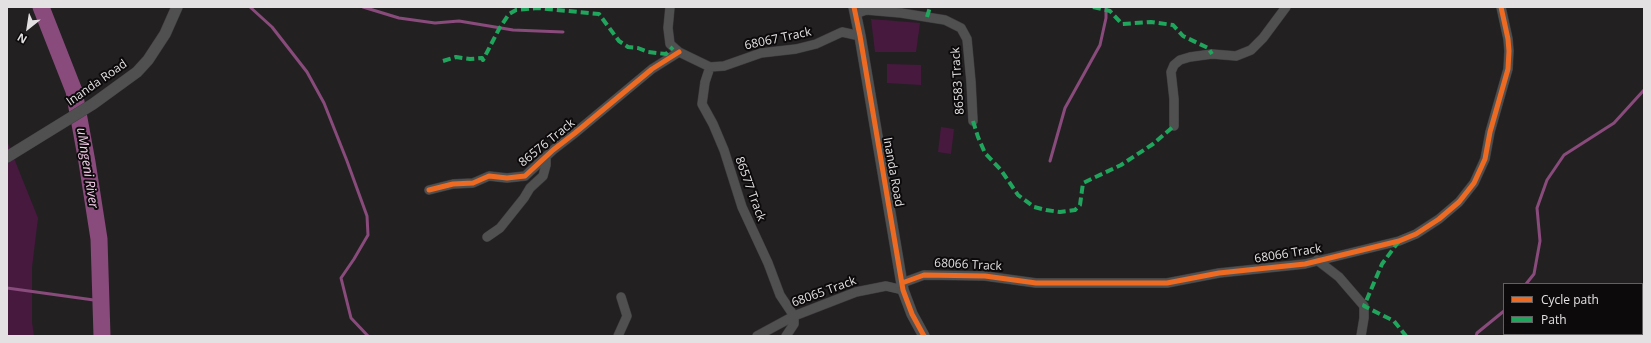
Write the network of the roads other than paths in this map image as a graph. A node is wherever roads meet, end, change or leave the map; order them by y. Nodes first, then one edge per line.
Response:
1 (177, 7) edge
2 (670, 7) edge
3 (1286, 7) edge
4 (1501, 7) edge
5 (854, 11) edge
6 (860, 36) junction
7 (679, 52) junction
8 (710, 67) junction
9 (973, 121) dead end
10 (1174, 126) dead end
11 (7, 157) edge
12 (546, 157) junction
13 (429, 190) dead end
14 (487, 237) dead end
15 (1317, 260) junction
16 (902, 287) junction
17 (621, 298) dead end
18 (794, 316) junction
19 (618, 336) edge
20 (757, 336) edge
21 (786, 336) edge
22 (924, 336) edge
23 (1361, 336) edge

1 - 11 street, Inanda Road
2 - 7 street
3 - 10 street
4 - 15 street, 68066 Track
5 - 6 street, Inanda Road
5 - 9 street, 86583 Track
6 - 8 street, 68067 Track
6 - 16 street, Inanda Road
7 - 8 street
7 - 12 street, 86576 Track
8 - 18 street, 86577 Track
12 - 13 street, 86576 Track
12 - 14 street
15 - 16 street, 68066 Track
15 - 23 street
16 - 18 street, 68065 Track
16 - 22 street, Inanda Road
17 - 19 street
18 - 20 street, 68065 Track
18 - 21 street

